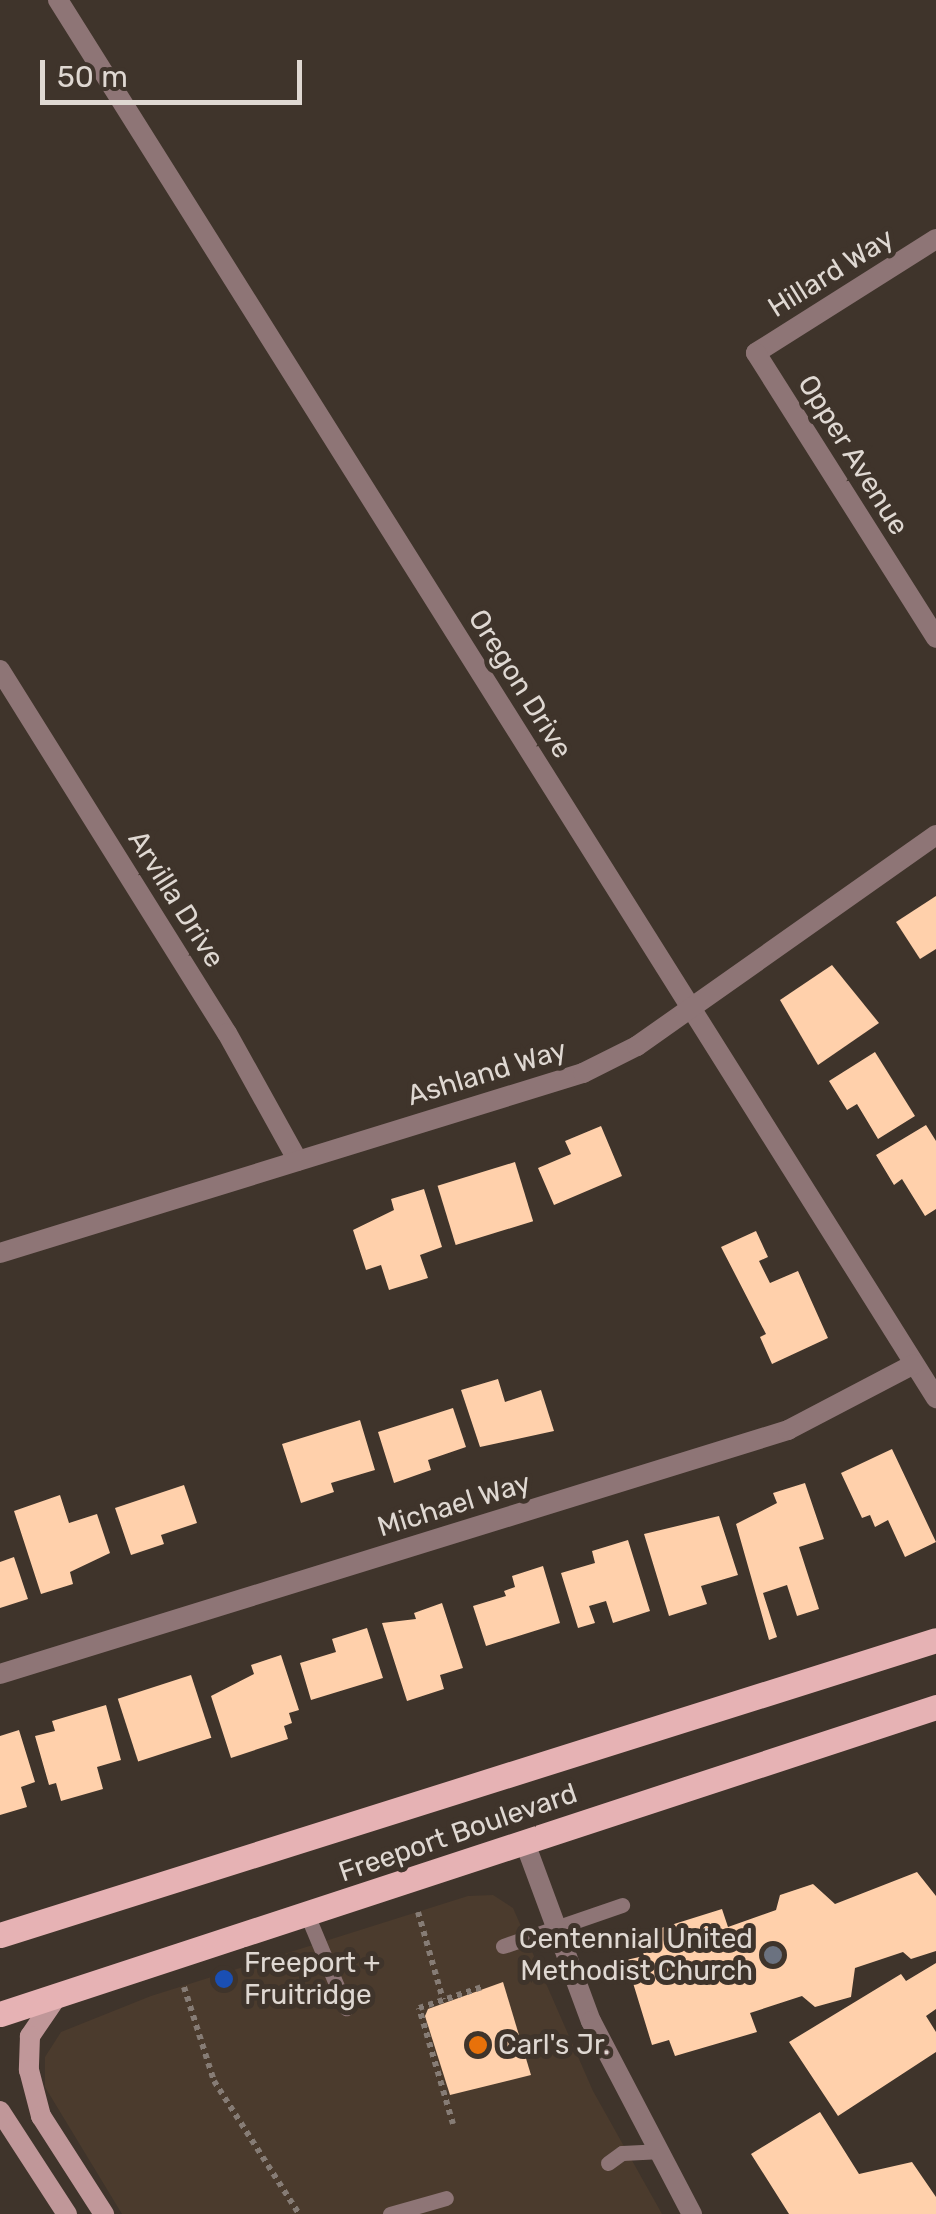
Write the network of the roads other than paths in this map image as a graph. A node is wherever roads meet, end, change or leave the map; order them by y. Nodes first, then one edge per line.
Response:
1 (58, 0) edge
2 (936, 238) edge
3 (756, 353) joint
4 (936, 638) edge
5 (0, 670) edge
6 (936, 835) edge
7 (690, 1006) junction
8 (298, 1161) junction
9 (0, 1253) edge
10 (914, 1364) junction
11 (936, 1398) edge
12 (936, 1640) edge
13 (0, 1674) edge
14 (936, 1707) edge
15 (524, 1843) junction
16 (622, 1904) dead end
17 (308, 1917) junction
18 (555, 1925) junction
19 (0, 1935) edge
20 (502, 1946) dead end
21 (58, 1995) junction
22 (346, 2008) dead end
23 (0, 2014) edge
24 (0, 2111) edge
25 (657, 2150) junction
26 (608, 2163) dead end
27 (446, 2198) dead end
28 (67, 2214) edge
29 (104, 2214) edge
30 (390, 2214) edge
31 (692, 2214) edge

1 - 7 street, Oregon Drive
2 - 3 street, Hillard Way
3 - 4 street, Opper Avenue
5 - 8 street, Arvilla Drive
6 - 7 street, Ashland Way
7 - 8 street, Ashland Way
7 - 10 street, Oregon Drive
8 - 9 street, Ashland Way
10 - 11 street, Oregon Drive
10 - 13 street, Michael Way
12 - 19 main road, Freeport Boulevard
14 - 15 main road, Freeport Boulevard
15 - 17 main road, Freeport Boulevard
15 - 18 street
16 - 18 lane
17 - 21 main road, Freeport Boulevard
17 - 22 lane
18 - 20 lane
18 - 25 street
21 - 23 main road, Freeport Boulevard
21 - 29 main road
24 - 28 main road
25 - 26 lane
25 - 31 street
27 - 30 lane

